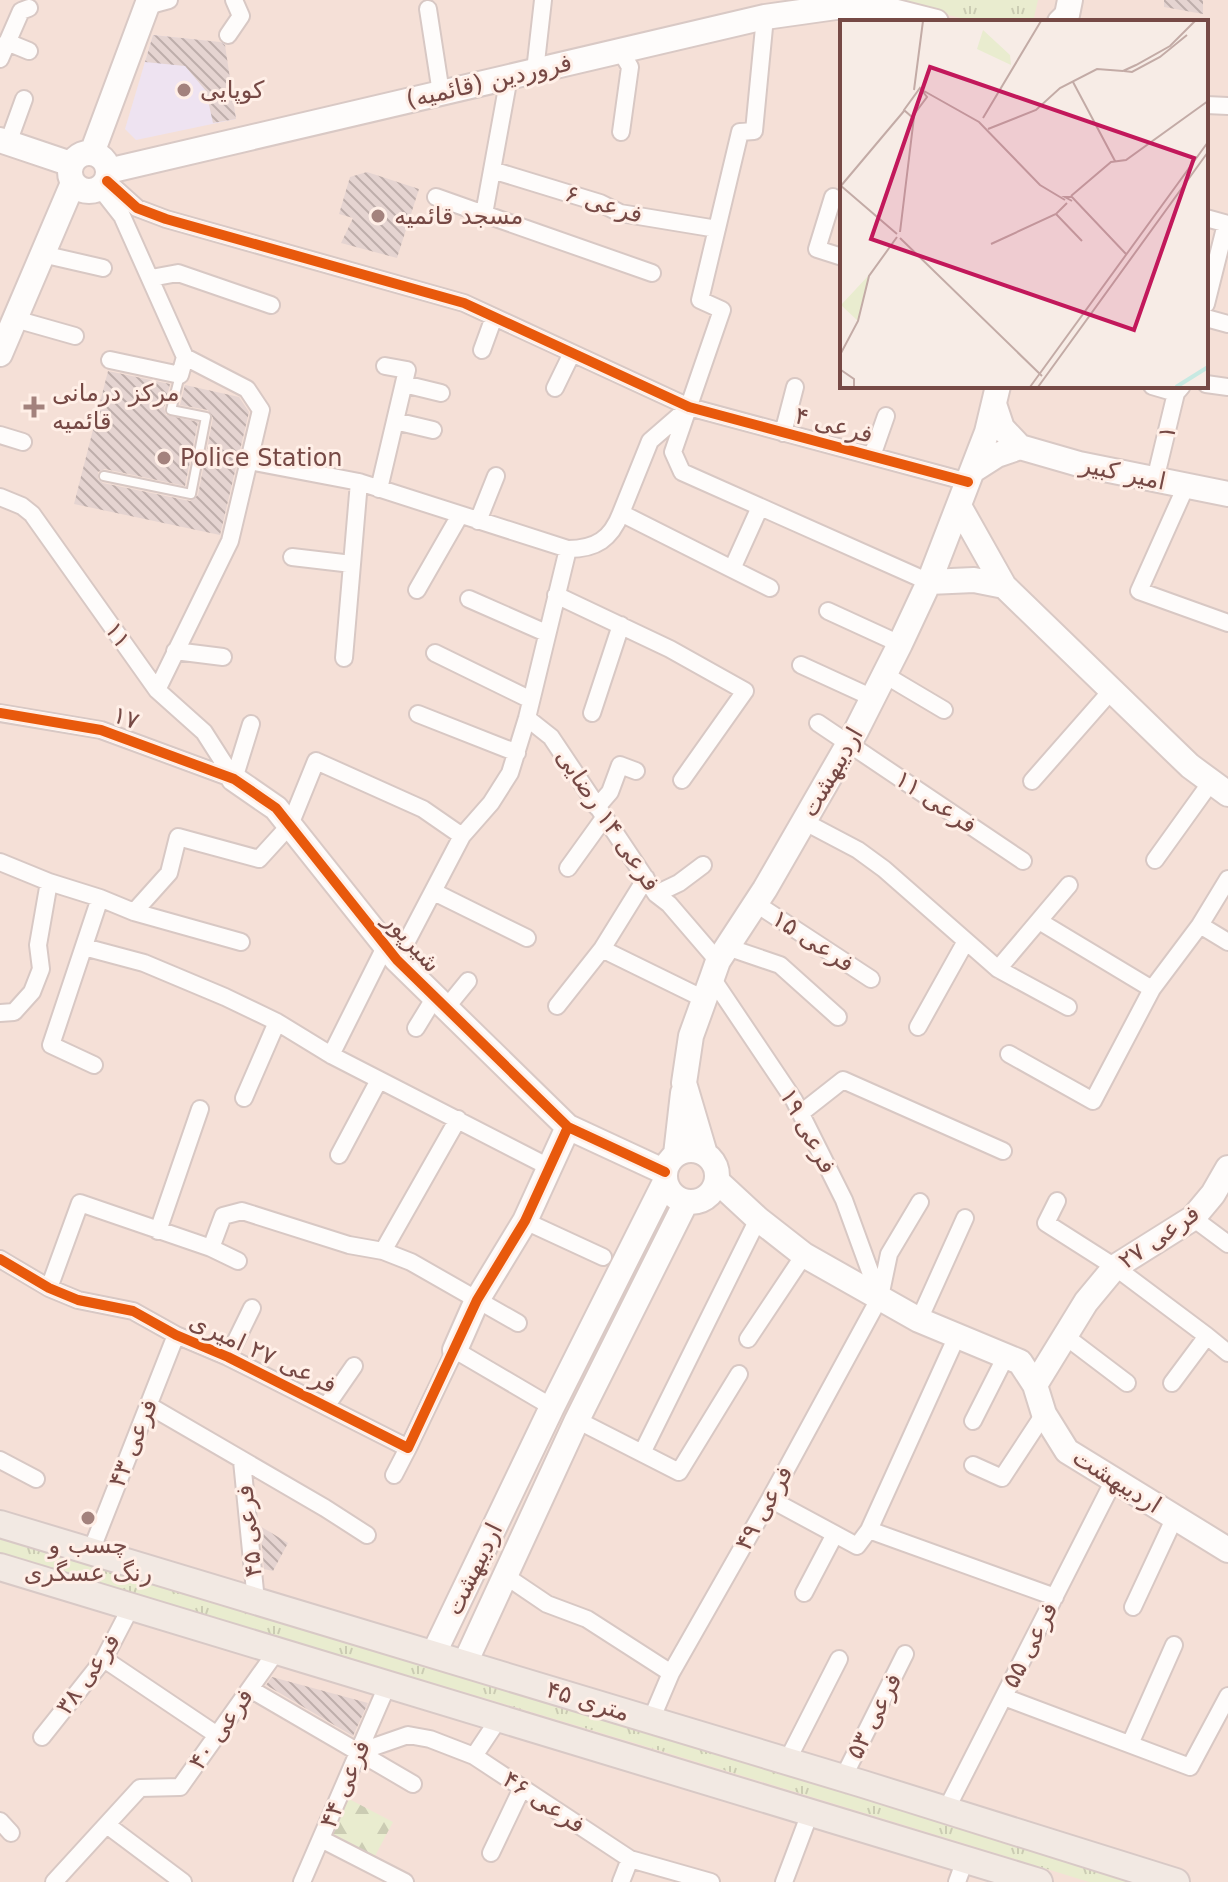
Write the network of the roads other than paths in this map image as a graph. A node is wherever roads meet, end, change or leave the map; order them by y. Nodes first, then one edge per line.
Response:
1 (234, 0) edge
2 (543, 0) edge
3 (155, 2) edge
4 (872, 3) edge
5 (29, 8) dead end
6 (428, 9) dead end
7 (765, 17) junction
8 (922, 20) edge
9 (228, 35) dead end
10 (7, 42) junction
11 (620, 50) junction
12 (29, 51) dead end
13 (0, 59) edge
14 (535, 71) junction
15 (509, 77) junction
16 (441, 93) junction
17 (24, 99) dead end
18 (1208, 105) edge
19 (1228, 106) edge
20 (621, 132) dead end
21 (4, 141) edge
22 (492, 170) junction
23 (92, 173) junction
24 (436, 197) dead end
25 (833, 197) dead end
26 (484, 214) junction
27 (1227, 224) edge
28 (717, 229) junction
29 (42, 254) junction
30 (840, 256) edge
31 (103, 268) dead end
32 (652, 273) dead end
33 (151, 278) junction
34 (1208, 296) edge
35 (271, 305) dead end
36 (494, 317) junction
37 (15, 319) junction
38 (1208, 319) edge
39 (1228, 324) edge
40 (75, 336) dead end
41 (482, 350) dead end
42 (572, 353) junction
43 (0, 354) edge
44 (185, 357) junction
45 (110, 360) dead end
46 (385, 366) dead end
47 (180, 375) junction
48 (404, 384) junction
49 (1208, 384) edge
50 (795, 387) dead end
51 (1228, 387) edge
52 (555, 388) dead end
53 (1179, 390) edge
54 (441, 393) dead end
55 (996, 395) edge
56 (689, 407) junction
57 (886, 416) dead end
58 (395, 421) junction
59 (433, 430) dead end
60 (783, 433) junction
61 (0, 435) edge
62 (23, 442) dead end
63 (1020, 447) junction
64 (872, 456) junction
65 (249, 461) junction
66 (104, 476) dead end
67 (496, 476) dead end
68 (970, 476) junction
69 (1155, 480) junction
70 (359, 482) junction
71 (1186, 486) junction
72 (379, 489) junction
73 (1228, 494) edge
74 (0, 497) edge
75 (959, 506) junction
76 (760, 507) junction
77 (621, 513) junction
78 (460, 515) junction
79 (478, 521) junction
80 (568, 549) junction
81 (292, 557) dead end
82 (352, 564) junction
83 (732, 569) junction
84 (929, 582) junction
85 (1004, 586) junction
86 (770, 588) dead end
87 (417, 590) dead end
88 (556, 595) junction
89 (469, 599) dead end
90 (828, 611) dead end
91 (1228, 623) edge
92 (621, 625) junction
93 (546, 633) junction
94 (900, 644) junction
95 (175, 651) junction
96 (435, 653) dead end
97 (223, 657) dead end
98 (344, 658) dead end
99 (801, 665) dead end
100 (885, 675) junction
101 (157, 690) junction
102 (1111, 691) junction
103 (873, 698) junction
104 (531, 700) junction
105 (944, 710) dead end
106 (0, 713) edge
107 (592, 713) dead end
108 (418, 714) dead end
109 (527, 718) junction
110 (818, 723) dead end
111 (251, 724) dead end
112 (849, 743) junction
113 (517, 753) junction
114 (636, 771) dead end
115 (234, 779) junction
116 (682, 780) dead end
117 (1032, 781) dead end
118 (1219, 788) edge
119 (600, 813) junction
120 (803, 821) junction
121 (290, 825) junction
122 (462, 836) junction
123 (1155, 860) dead end
124 (1023, 861) dead end
125 (0, 862) edge
126 (703, 865) dead end
127 (568, 868) dead end
128 (646, 878) junction
129 (1228, 879) edge
130 (49, 882) junction
131 (1069, 885) dead end
132 (434, 892) junction
133 (656, 894) junction
134 (100, 898) junction
135 (755, 903) junction
136 (134, 912) junction
137 (1039, 921) junction
138 (1200, 925) junction
139 (527, 938) dead end
140 (966, 941) junction
141 (241, 942) dead end
142 (1228, 942) edge
143 (84, 947) junction
144 (602, 949) junction
145 (391, 953) junction
146 (998, 969) junction
147 (715, 971) junction
148 (871, 979) dead end
149 (468, 981) dead end
150 (1152, 989) junction
151 (441, 1003) junction
152 (557, 1006) dead end
153 (1068, 1007) dead end
154 (0, 1013) edge
155 (838, 1017) dead end
156 (277, 1022) junction
157 (918, 1027) dead end
158 (416, 1028) dead end
159 (1009, 1054) dead end
160 (331, 1055) junction
161 (94, 1065) dead end
162 (379, 1080) junction
163 (684, 1083) junction
164 (244, 1098) dead end
165 (200, 1109) dead end
166 (801, 1113) junction
167 (458, 1119) junction
168 (568, 1127) junction
169 (1003, 1151) dead end
170 (705, 1154) junction
171 (339, 1155) dead end
172 (551, 1168) junction
173 (1228, 1168) edge
174 (668, 1169) junction
175 (717, 1181) junction
176 (1057, 1201) dead end
177 (686, 1202) junction
178 (920, 1202) dead end
179 (965, 1218) dead end
180 (1193, 1218) junction
181 (758, 1219) junction
182 (525, 1221) junction
183 (158, 1231) junction
184 (1228, 1244) edge
185 (211, 1248) junction
186 (383, 1251) junction
187 (804, 1255) junction
188 (603, 1257) dead end
189 (238, 1261) dead end
190 (1, 1263) edge
191 (1115, 1267) junction
192 (49, 1288) junction
193 (880, 1297) junction
194 (477, 1300) junction
195 (252, 1308) dead end
196 (919, 1320) junction
197 (518, 1323) dead end
198 (176, 1335) junction
199 (957, 1336) junction
200 (1065, 1336) junction
201 (1207, 1336) junction
202 (748, 1339) dead end
203 (455, 1350) junction
204 (1228, 1353) edge
205 (1006, 1356) junction
206 (228, 1357) junction
207 (354, 1366) dead end
208 (739, 1374) dead end
209 (1127, 1383) dead end
210 (1172, 1383) dead end
211 (1035, 1385) junction
212 (148, 1405) junction
213 (327, 1405) junction
214 (552, 1407) junction
215 (1044, 1414) junction
216 (577, 1420) junction
217 (973, 1421) dead end
218 (408, 1448) junction
219 (642, 1453) junction
220 (0, 1460) edge
221 (242, 1461) junction
222 (973, 1465) dead end
223 (394, 1475) dead end
224 (36, 1479) dead end
225 (1114, 1480) junction
226 (770, 1499) junction
227 (1175, 1517) junction
228 (0, 1524) edge
229 (869, 1530) junction
230 (835, 1534) junction
231 (367, 1535) dead end
232 (1228, 1550) edge
233 (91, 1551) junction
234 (0, 1567) edge
235 (504, 1575) junction
236 (804, 1593) dead end
237 (1055, 1597) junction
238 (256, 1601) junction
239 (131, 1607) junction
240 (1133, 1607) dead end
241 (450, 1619) junction
242 (479, 1631) junction
243 (1174, 1645) dead end
244 (276, 1652) junction
245 (905, 1654) dead end
246 (433, 1655) junction
247 (104, 1659) junction
248 (839, 1659) dead end
249 (465, 1663) junction
250 (671, 1673) junction
251 (387, 1686) junction
252 (250, 1689) junction
253 (1228, 1696) edge
254 (1004, 1697) junction
255 (498, 1720) junction
256 (651, 1720) junction
257 (217, 1735) junction
258 (42, 1737) dead end
259 (1130, 1744) junction
260 (359, 1752) junction
261 (474, 1756) junction
262 (787, 1761) junction
263 (843, 1778) junction
264 (413, 1784) dead end
265 (522, 1788) junction
266 (946, 1810) junction
267 (810, 1813) junction
268 (107, 1825) junction
269 (321, 1839) junction
270 (491, 1853) dead end
271 (630, 1859) junction
272 (961, 1871) edge
273 (61, 1880) edge
274 (183, 1882) edge
275 (302, 1882) edge
276 (405, 1882) edge
277 (621, 1882) edge
278 (711, 1882) edge
279 (784, 1882) edge
280 (1039, 1882) edge
281 (1176, 1882) edge

1 - 9 street
2 - 14 street
3 - 23 main road
4 - 7 main road, فروردین (قائمیه)
4 - 8 main road, فروردین (قائمیه)
5 - 10 street
6 - 16 street
7 - 11 main road, فروردین (قائمیه)
7 - 28 street
10 - 12 street
10 - 13 street
11 - 14 main road, فروردین (قائمیه)
11 - 20 street
14 - 15 main road, فروردین (قائمیه)
15 - 16 main road, فروردین (قائمیه)
15 - 22 street
16 - 23 main road, فروردین (قائمیه)
17 - 21 street
18 - 19 street
21 - 23 main road
22 - 26 street
22 - 28 street, فرعی ۶
23 - 29 main road
23 - 33 street
23 - 36 street, فرعی ۴
24 - 26 street
25 - 30 street
26 - 32 street
27 - 34 street
28 - 56 street
29 - 31 street
29 - 37 main road
33 - 35 street
33 - 44 street
36 - 41 street
36 - 42 street, فرعی ۴
37 - 40 street
37 - 43 main road
38 - 39 street
42 - 52 street
42 - 56 street, فرعی ۴
44 - 47 street
44 - 65 street
45 - 47 street
46 - 48 street
47 - 66 lane
48 - 54 street
48 - 58 street
49 - 51 street
50 - 60 street
53 - 69 street, ۱
55 - 63 main road
55 - 68 main road, اردیبهشت
56 - 60 street, فرعی ۴
56 - 76 street
56 - 77 street
57 - 64 street
58 - 59 street
58 - 72 street
60 - 64 street, فرعی ۴
61 - 62 street
63 - 68 main road
63 - 69 main road, امیر کبیر
64 - 68 street, فرعی ۴
65 - 70 street
65 - 95 street
67 - 79 street
68 - 75 main road, اردیبهشت
69 - 71 main road, امیر کبیر
70 - 72 street
70 - 82 street
71 - 73 main road, امیر کبیر
71 - 91 street
72 - 78 street
74 - 101 street, ۱۱
75 - 84 main road, اردیبهشت
75 - 85 main road
76 - 83 street
76 - 84 street
77 - 80 street
77 - 83 street
78 - 79 street
78 - 87 street
79 - 80 street
80 - 88 street
81 - 82 street
82 - 98 street
83 - 86 street
84 - 85 main road
84 - 94 main road, اردیبهشت
85 - 102 main road
88 - 92 street
88 - 93 street
89 - 93 street
90 - 94 street
92 - 107 street
92 - 116 street
93 - 104 street
94 - 100 main road, اردیبهشت
95 - 97 street
95 - 101 street
96 - 104 street
99 - 103 street
100 - 103 main road, اردیبهشت
100 - 105 street
101 - 115 street, ۱۱
102 - 117 street
102 - 118 main road
103 - 112 main road, اردیبهشت
104 - 109 street
106 - 115 street, ۱۷
108 - 113 street
109 - 113 street
109 - 119 street, فرعی ۱۴ رضایی
110 - 112 street, فرعی ۱۱
111 - 115 street
112 - 120 main road, اردیبهشت
112 - 124 street, فرعی ۱۱
113 - 122 street
114 - 119 street
115 - 121 main road, شیرپور
118 - 123 street
119 - 127 street
119 - 128 street, فرعی ۱۴ رضایی
120 - 135 main road, اردیبهشت
120 - 140 street
121 - 122 street
121 - 136 street
121 - 145 main road, شیرپور
122 - 132 street
125 - 130 street
126 - 133 street
128 - 133 street, فرعی ۱۴ رضایی
128 - 144 street
129 - 138 street
130 - 134 street
130 - 154 street
131 - 137 street
132 - 139 street
132 - 145 street
133 - 147 street, فرعی ۱۴ رضایی
134 - 136 street
134 - 143 street
135 - 147 main road, اردیبهشت
135 - 148 street, فرعی ۱۵
136 - 141 street
137 - 146 street
137 - 150 street
138 - 142 street
138 - 150 street
140 - 146 street
140 - 157 street
143 - 156 street
143 - 161 street
144 - 147 street
144 - 152 street
145 - 151 main road, شیرپور
145 - 160 street
146 - 153 street
147 - 155 street
147 - 163 main road, اردیبهشت
147 - 166 street, فرعی ۱۹
149 - 151 street
150 - 159 street
151 - 158 street
151 - 168 main road, شیرپور
156 - 160 street
156 - 164 street
160 - 162 street
162 - 167 street
162 - 171 street
163 - 170 main road, اردیبهشت
163 - 174 main road
165 - 183 street
166 - 169 street
166 - 193 street, فرعی ۱۹
167 - 172 street
167 - 186 street
168 - 172 main road
168 - 174 main road, شیرپور
170 - 174 main road
170 - 175 main road, اردیبهشت
172 - 182 main road
173 - 180 main road, فرعی ۲۷
174 - 177 main road
174 - 214 main road, اردیبهشت
175 - 177 main road, اردیبهشت
175 - 181 main road, اردیبهشت
176 - 191 street
177 - 216 main road, اردیبهشت
178 - 193 street, فرعی ۴۹
179 - 196 street
180 - 184 street
180 - 191 main road, فرعی ۲۷
181 - 187 main road, اردیبهشت
181 - 219 street
182 - 188 street
182 - 194 main road
183 - 185 street
183 - 192 street
185 - 186 street
185 - 189 street
186 - 194 street
187 - 193 main road, اردیبهشت
187 - 202 street
190 - 192 street, فرعی ۲۷ امیری
191 - 200 main road, فرعی ۲۷
191 - 201 street
192 - 198 street, فرعی ۲۷ امیری
193 - 196 main road, اردیبهشت
193 - 226 street, فرعی ۴۹
194 - 197 street
194 - 203 main road
195 - 206 street
196 - 199 main road, اردیبهشت
198 - 206 street, فرعی ۲۷ امیری
198 - 212 street, فرعی ۴۳
199 - 205 main road, اردیبهشت
199 - 229 street
200 - 209 street
200 - 211 main road, فرعی ۲۷
201 - 204 street
201 - 210 street
203 - 214 street
203 - 218 street
205 - 211 main road, اردیبهشت
205 - 217 street
206 - 213 street, فرعی ۲۷ امیری
207 - 213 street
208 - 219 street
211 - 215 main road, اردیبهشت
212 - 221 street
212 - 233 street, فرعی ۴۳
213 - 218 street, فرعی ۲۷ امیری
214 - 241 main road, اردیبهشت
215 - 222 street
215 - 225 main road, اردیبهشت
216 - 219 street
216 - 235 main road, اردیبهشت
218 - 223 street
220 - 224 street
221 - 231 street
221 - 238 street, فرعی ۴۵
225 - 227 main road, اردیبهشت
225 - 237 street, فرعی ۵۵
226 - 230 street
226 - 250 street, فرعی ۴۹
227 - 232 main road, اردیبهشت
227 - 240 street
228 - 233 main road, ۴۵ متری
229 - 230 street
229 - 237 street
230 - 236 street
233 - 238 main road, ۴۵ متری
234 - 239 main road, ۴۵ متری
235 - 242 main road, اردیبهشت
235 - 250 street
237 - 254 street, فرعی ۵۵
238 - 246 main road, ۴۵ متری
239 - 244 main road, ۴۵ متری
239 - 247 street, فرعی ۳۸
241 - 242 main road
241 - 246 main road, اردیبهشت
242 - 249 main road, اردیبهشت
243 - 259 street
244 - 251 main road, ۴۵ متری
244 - 252 street, فرعی ۴۰
245 - 263 street, فرعی ۵۳
246 - 249 main road, ۴۵ متری
247 - 257 street
247 - 258 street, فرعی ۳۸
248 - 262 street
249 - 256 main road, ۴۵ متری
250 - 256 street, فرعی ۴۹
251 - 255 main road, ۴۵ متری
251 - 260 street, فرعی ۴۴
252 - 257 street, فرعی ۴۰
252 - 260 street
253 - 259 street
254 - 259 street
254 - 266 street, فرعی ۵۵
255 - 261 street
255 - 267 main road, ۴۵ متری
256 - 262 main road, ۴۵ متری
257 - 268 street, فرعی ۴۰
260 - 261 street, فرعی ۴۶
260 - 264 street
260 - 269 street, فرعی ۴۴
261 - 265 street, فرعی ۴۶
262 - 263 main road, ۴۵ متری
263 - 266 main road, ۴۵ متری
265 - 270 street
265 - 271 street, فرعی ۴۶
266 - 281 main road, ۴۵ متری
267 - 272 main road, ۴۵ متری
267 - 279 street
268 - 273 street, فرعی ۴۰
268 - 274 street
269 - 275 street, فرعی ۴۴
269 - 276 street
271 - 277 street
271 - 278 street, فرعی ۴۶
272 - 280 main road, ۴۵ متری

